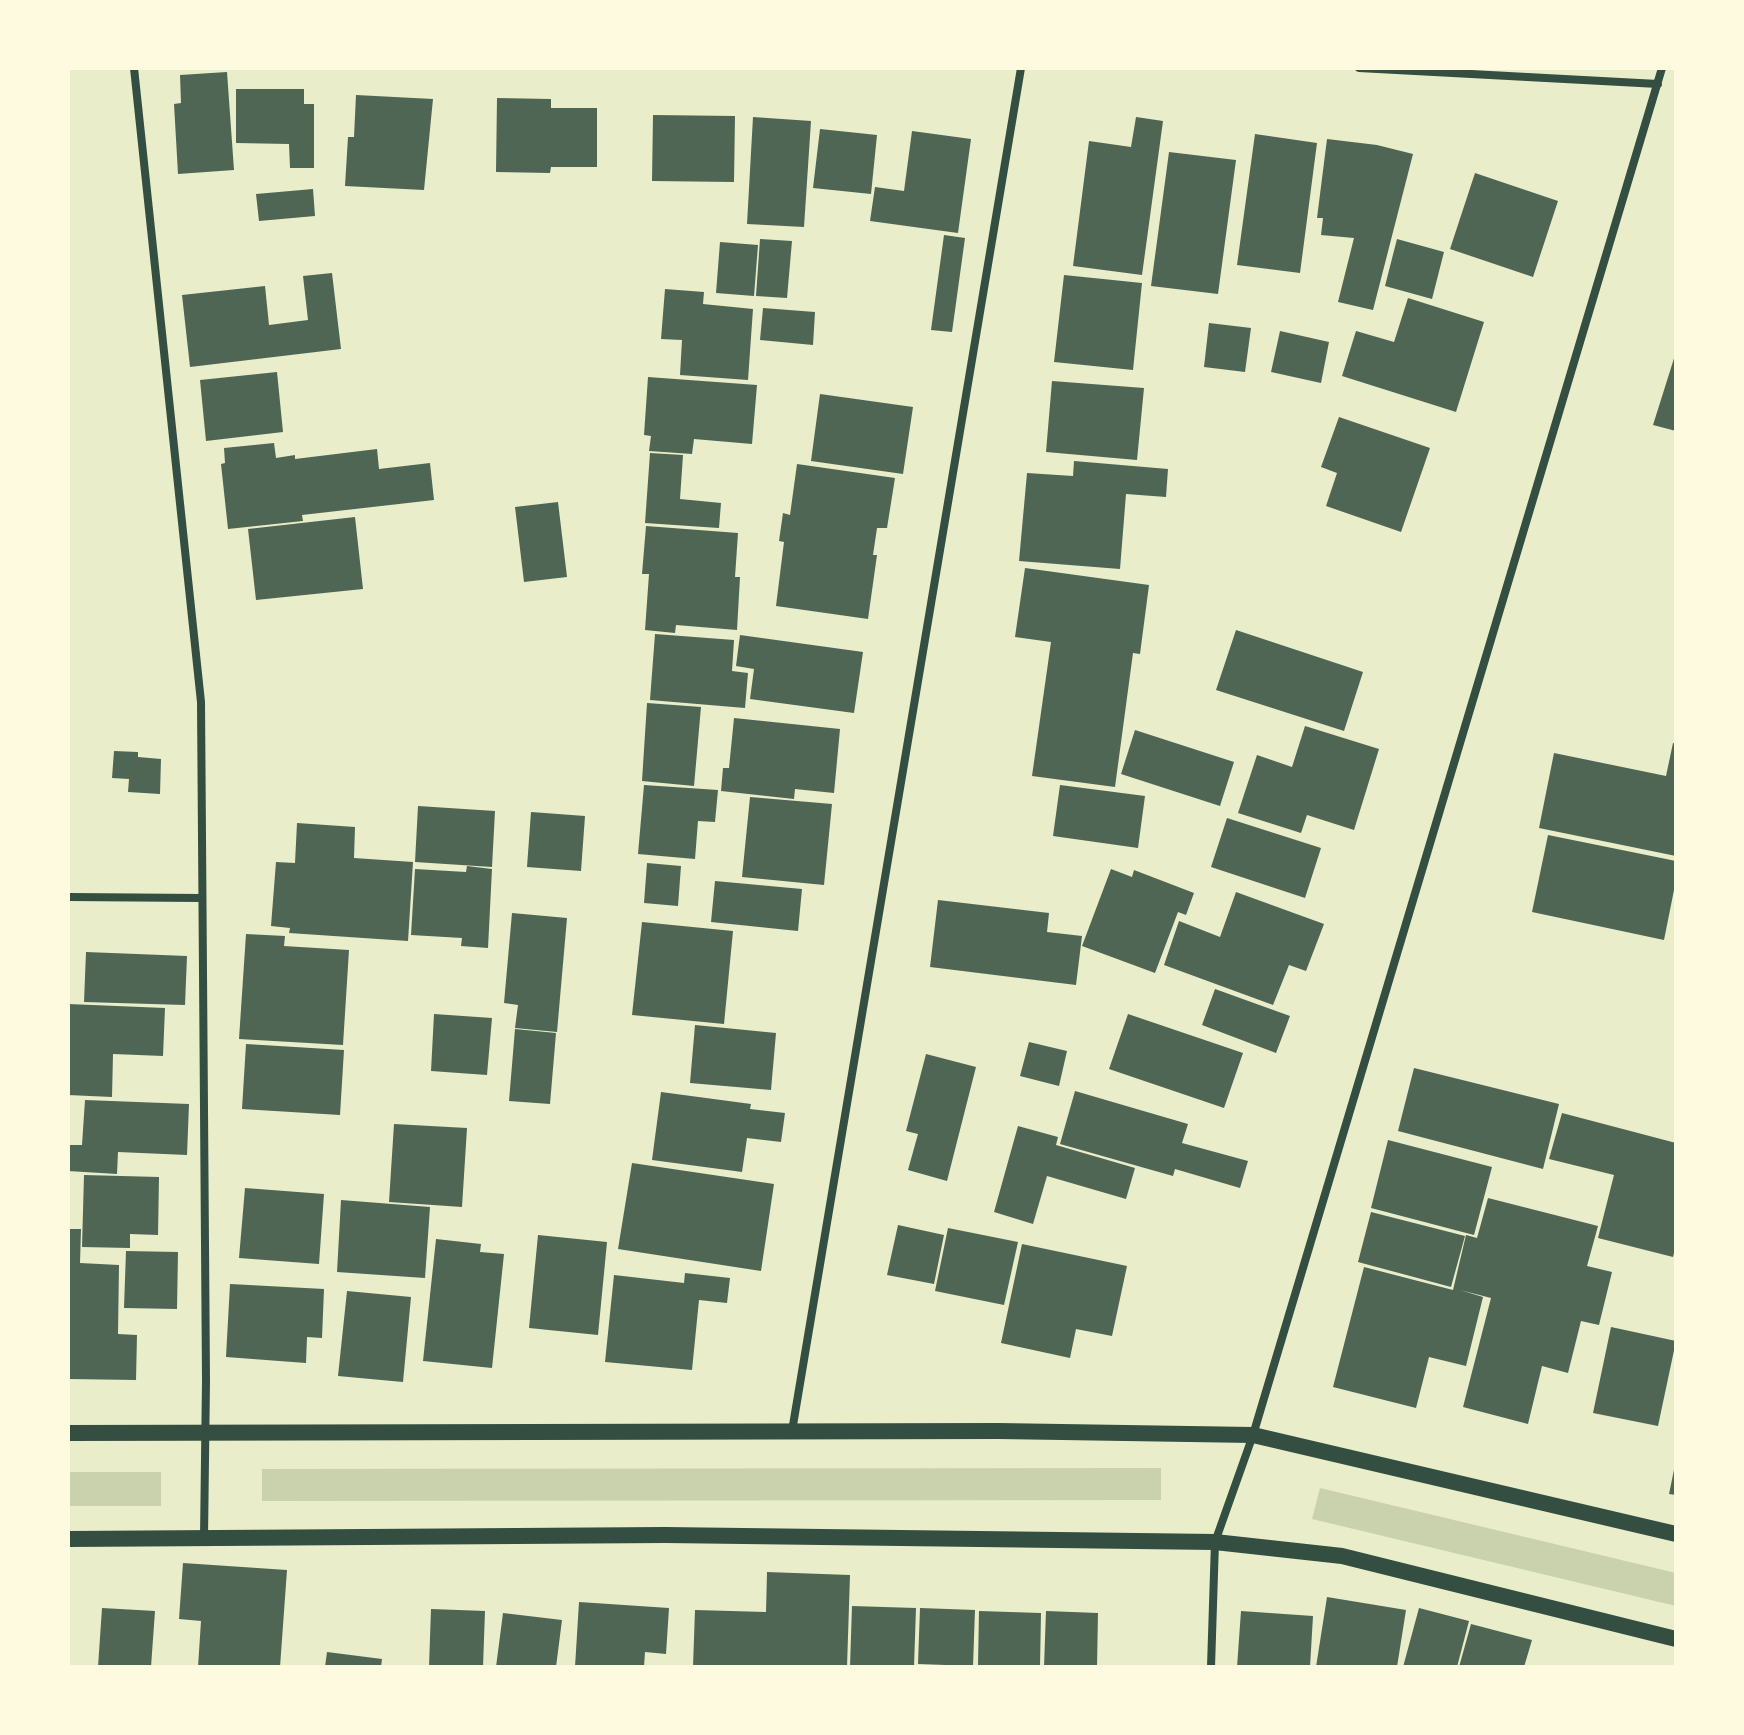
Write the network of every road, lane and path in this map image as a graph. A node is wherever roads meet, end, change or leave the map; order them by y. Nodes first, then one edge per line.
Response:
1 (134, 68) edge
2 (1021, 68) edge
3 (1359, 68) edge
4 (1662, 68) edge
5 (1658, 84) junction
6 (68, 897) edge
7 (202, 898) junction
8 (206, 1431) junction
9 (792, 1431) junction
10 (68, 1433) edge
11 (1253, 1435) junction
12 (1676, 1534) edge
13 (204, 1538) junction
14 (68, 1539) edge
15 (1215, 1542) junction
16 (1676, 1639) edge
17 (1211, 1667) edge

1 - 7 street
2 - 9 street
3 - 5 street
4 - 5 street
5 - 11 street
6 - 7 street
7 - 8 street
8 - 9 main road
8 - 10 main road
8 - 13 street
9 - 11 main road
11 - 12 main road
11 - 15 street
13 - 14 main road
13 - 15 main road
15 - 16 main road
15 - 17 street

